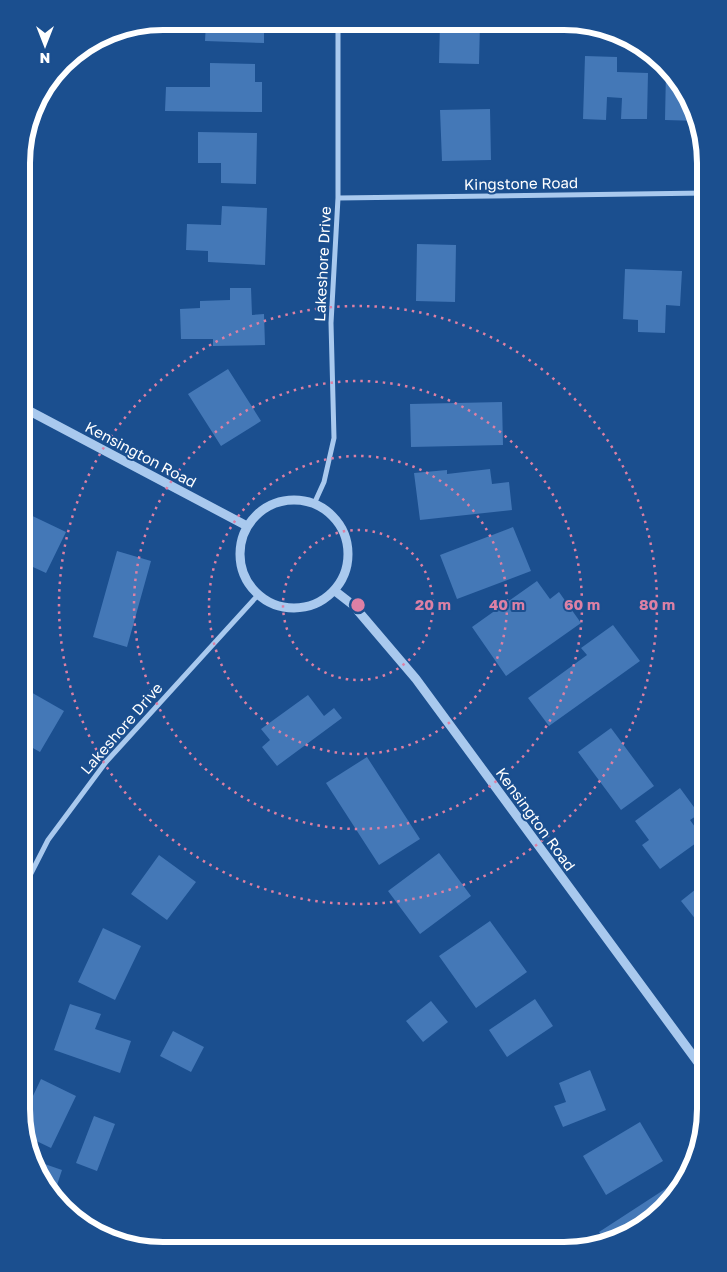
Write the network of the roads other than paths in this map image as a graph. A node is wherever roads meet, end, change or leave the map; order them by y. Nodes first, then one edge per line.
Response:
1 (338, 30) edge
2 (697, 193) edge
3 (338, 198) junction
4 (30, 411) edge
5 (314, 504) junction
6 (247, 526) junction
7 (335, 591) junction
8 (258, 595) junction
9 (30, 875) edge
10 (697, 1060) edge

1 - 3 street, Lakeshore Drive
2 - 3 street, Kingstone Road
3 - 5 street, Lakeshore Drive
4 - 6 street, Kensington Road
5 - 6 street
5 - 7 street
6 - 8 street
7 - 8 street
7 - 10 street, Kensington Road
8 - 9 street, Lakeshore Drive

